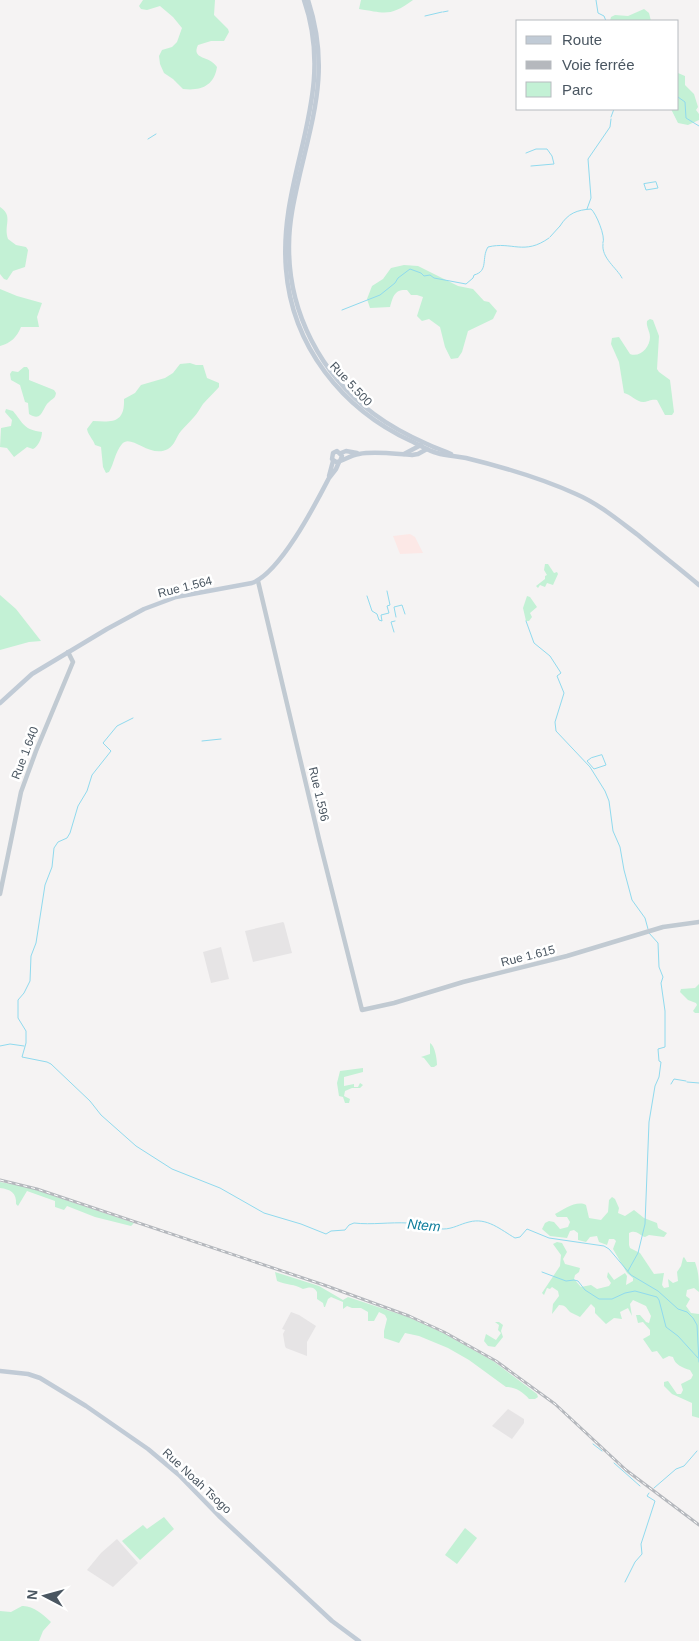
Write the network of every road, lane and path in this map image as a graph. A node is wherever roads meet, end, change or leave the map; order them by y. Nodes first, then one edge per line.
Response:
1 (304, 0) edge
2 (308, 0) edge
3 (383, 423) junction
4 (405, 438) junction
5 (422, 444) junction
6 (428, 447) junction
7 (408, 450) junction
8 (341, 453) junction
9 (361, 453) junction
10 (436, 453) junction
11 (402, 454) junction
12 (418, 454) junction
13 (452, 455) junction
14 (333, 461) junction
15 (340, 461) junction
16 (329, 478) junction
17 (258, 581) junction
18 (699, 585) edge
19 (68, 652) junction
20 (0, 703) edge
21 (0, 894) edge
22 (699, 922) edge
23 (362, 1010) joint
24 (0, 1371) edge
25 (359, 1641) edge

1 - 3 main road, Rue 5.500
2 - 3 main road, Rue 5.500
3 - 4 main road, Rue 5.500
3 - 5 main road
4 - 5 main road, Rue 5.500
4 - 7 main road
5 - 6 main road, Rue 5.500
5 - 7 main road
6 - 10 main road, Rue 5.500
6 - 12 main road
6 - 13 main road
7 - 11 main road
8 - 9 main road
8 - 14 main road
8 - 15 main road
9 - 11 main road
9 - 15 main road
10 - 12 main road
10 - 13 main road, Rue 5.500
11 - 12 main road
13 - 18 main road, Rue 5.500
14 - 15 main road
14 - 16 main road
15 - 16 main road
16 - 17 main road
17 - 19 main road, Rue 1.564
17 - 23 street, Rue 1.596
19 - 20 main road, Rue 1.564
19 - 21 street, Rue 1.640
22 - 23 street, Rue 1.615
24 - 25 main road, Rue Noah Tsogo

